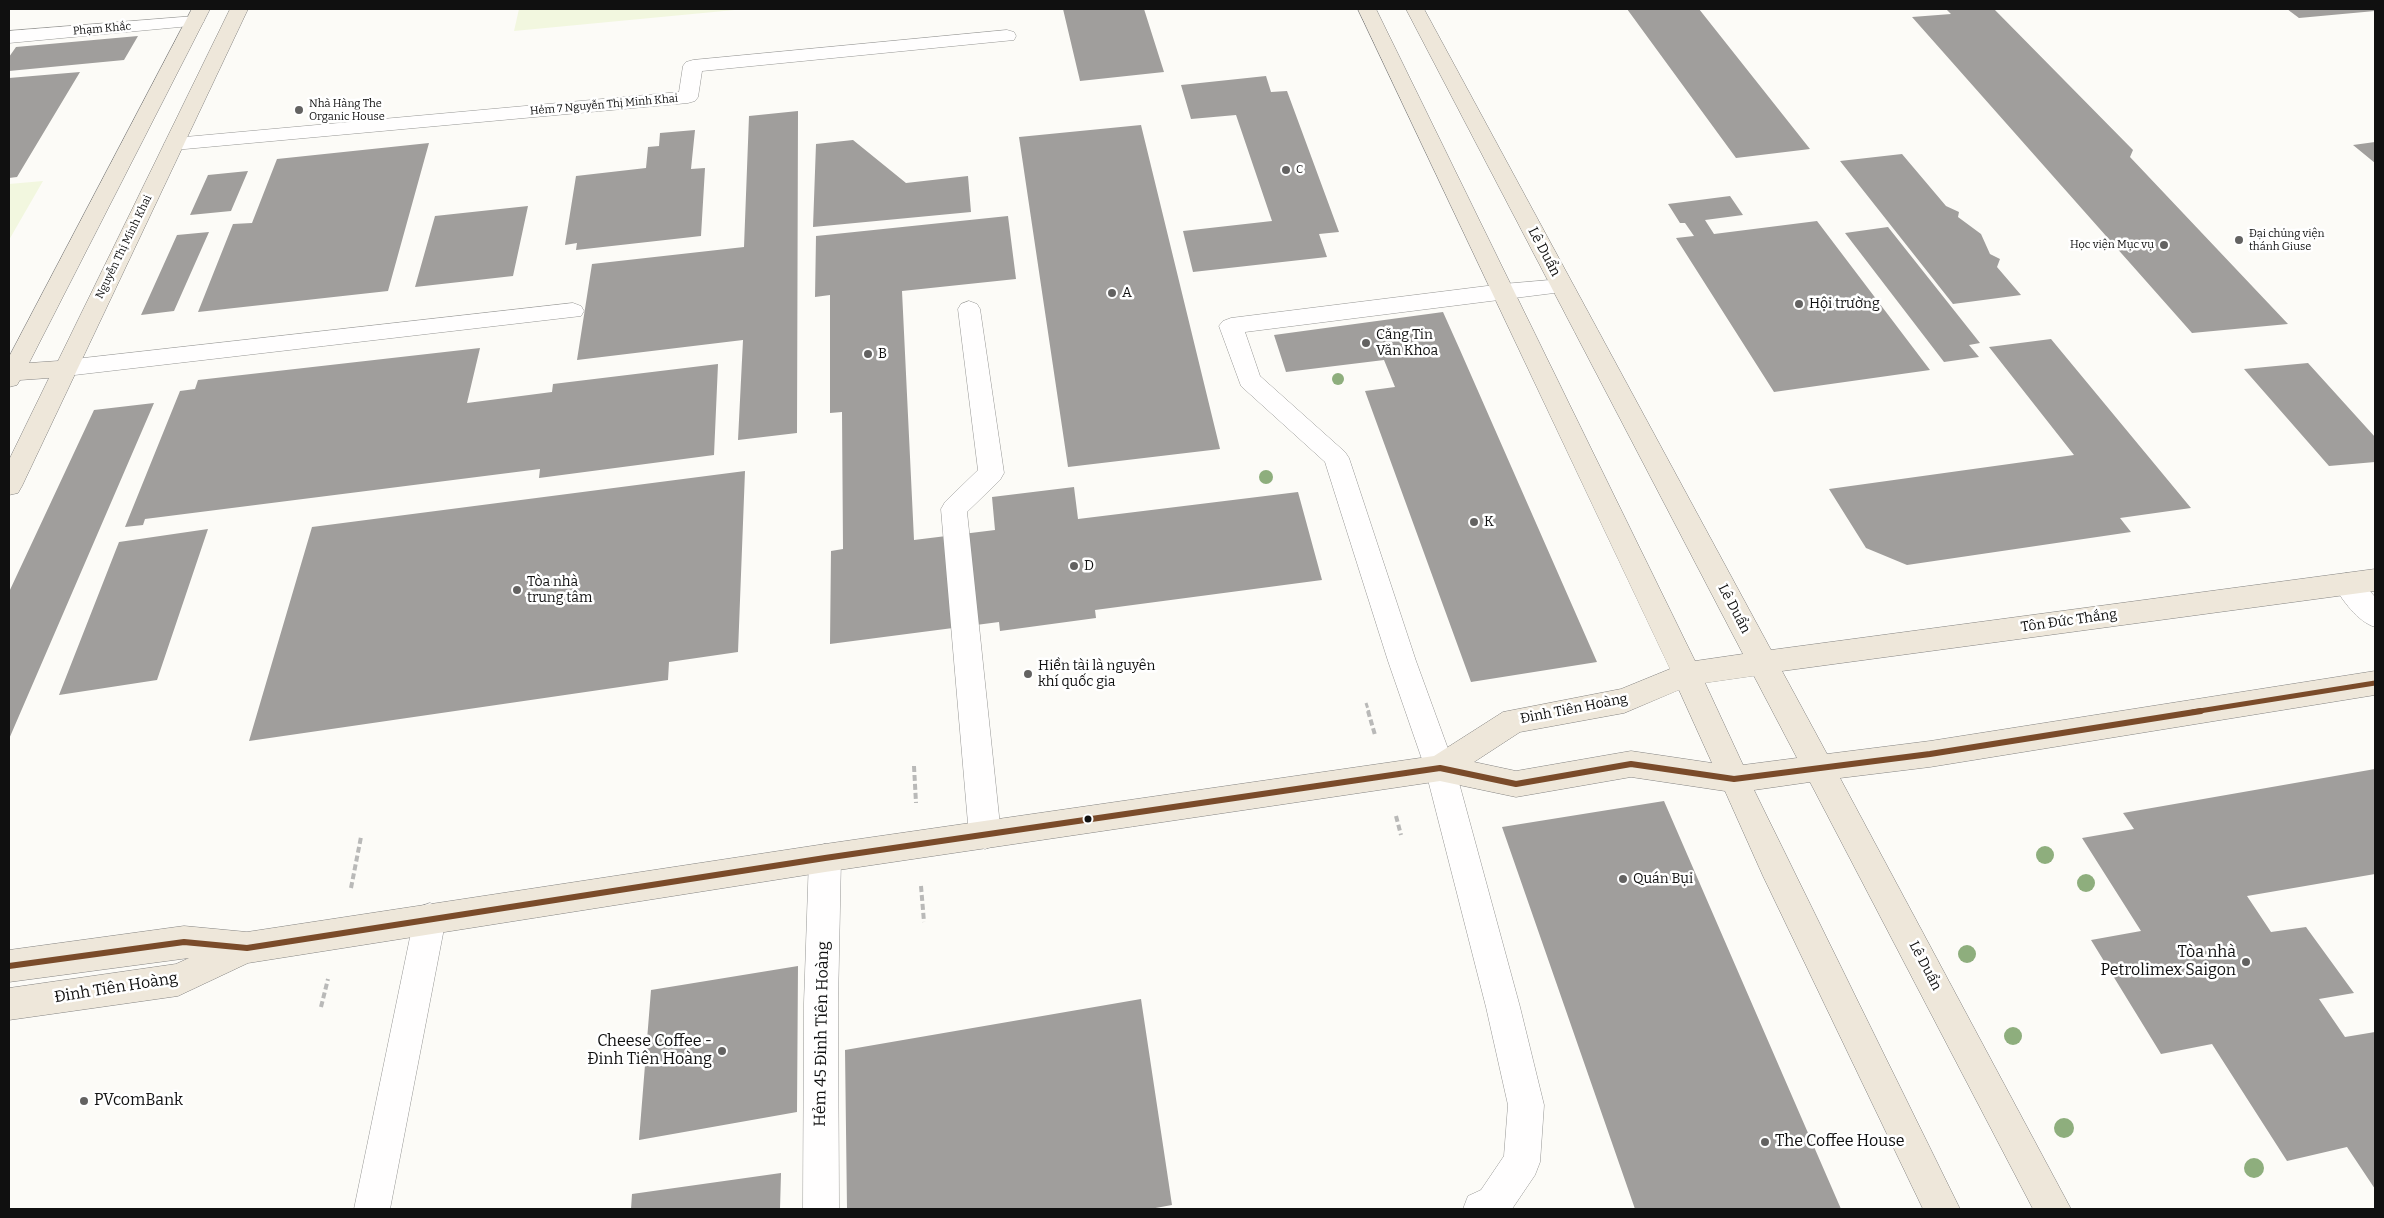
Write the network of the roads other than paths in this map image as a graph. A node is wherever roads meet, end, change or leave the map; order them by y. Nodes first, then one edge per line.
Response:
1 (1367, 9) edge
2 (1415, 9) edge
3 (236, 13) edge
4 (198, 15) edge
5 (1007, 36) dead end
6 (9, 37) edge
7 (1411, 49) junction
8 (151, 146) junction
9 (1562, 286) junction
10 (1503, 291) junction
11 (970, 309) dead end
12 (573, 311) dead end
13 (66, 368) junction
14 (10, 376) edge
15 (9, 486) edge
16 (2375, 580) edge
17 (2347, 584) junction
18 (2375, 616) edge
19 (1762, 662) junction
20 (1687, 674) junction
21 (2375, 683) edge
22 (1440, 768) junction
23 (1819, 769) junction
24 (1734, 779) junction
25 (985, 835) junction
26 (825, 858) junction
27 (430, 918) junction
28 (247, 948) junction
29 (9, 966) edge
30 (9, 1004) edge
31 (372, 1209) edge
32 (821, 1209) edge
33 (1481, 1209) edge
34 (1942, 1209) edge
35 (2053, 1209) edge

1 - 7 main road, Lê Duẩn
2 - 7 main road, Lê Duẩn
3 - 4 main road
3 - 8 main road, Nguyễn Thị Minh Khai
4 - 6 street, Phạm Khắc
4 - 8 main road, Nguyễn Thị Minh Khai
5 - 8 street, Hẻm 7 Nguyễn Thị Minh Khai
7 - 9 main road, Lê Duẩn
7 - 10 main road, Lê Duẩn
8 - 13 main road, Nguyễn Thị Minh Khai
8 - 14 main road, Nguyễn Thị Minh Khai
9 - 10 street
9 - 19 main road, Lê Duẩn
10 - 20 main road, Lê Duẩn
10 - 22 street
11 - 25 street
12 - 13 street
13 - 14 main road
13 - 15 main road, Nguyễn Thị Minh Khai
16 - 17 main road, Tôn Đức Thắng
17 - 18 street
17 - 19 main road, Tôn Đức Thắng
19 - 20 main road, Tôn Đức Thắng
19 - 23 main road, Lê Duẩn
20 - 22 main road, Đinh Tiên Hoàng
20 - 24 main road, Lê Duẩn
21 - 23 main road
22 - 24 main road, Đinh Tiên Hoàng
22 - 25 main road, Đinh Tiên Hoàng
22 - 33 street
23 - 24 main road, Đinh Tiên Hoàng
23 - 35 main road, Lê Duẩn
24 - 34 main road, Lê Duẩn
25 - 26 main road, Đinh Tiên Hoàng
26 - 27 main road, Đinh Tiên Hoàng
26 - 32 street, Hẻm 45 Đinh Tiên Hoàng
27 - 28 main road, Đinh Tiên Hoàng
27 - 31 street
28 - 29 main road, Đinh Tiên Hoàng
28 - 30 main road, Đinh Tiên Hoàng

